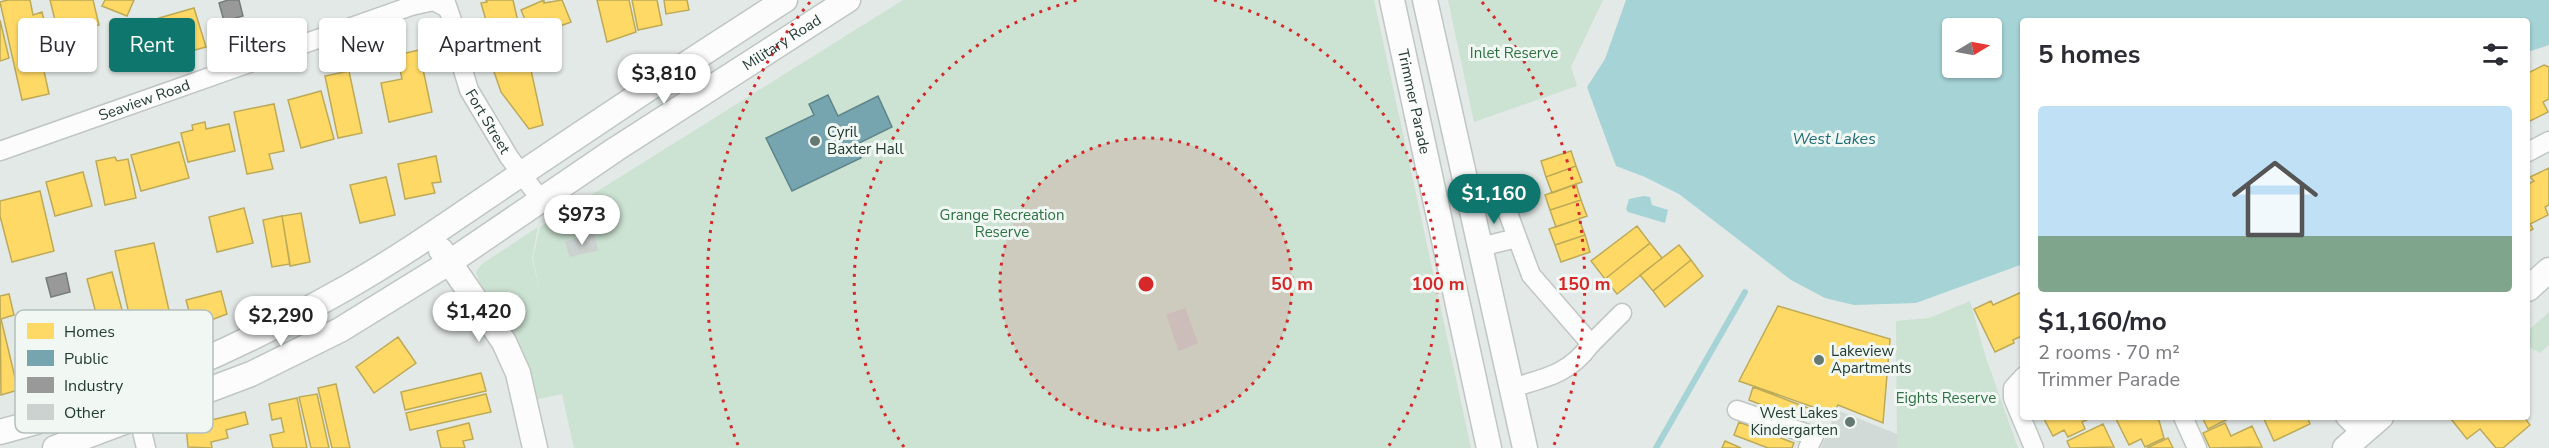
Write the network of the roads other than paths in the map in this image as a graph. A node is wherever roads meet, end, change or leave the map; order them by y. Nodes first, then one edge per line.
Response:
1 (785, 0) edge
2 (848, 0) edge
3 (1392, 0) edge
4 (1425, 0) edge
5 (449, 3) edge
6 (2549, 141) edge
7 (0, 151) edge
8 (2530, 151) edge
9 (521, 174) junction
10 (1498, 186) dead end
11 (541, 200) junction
12 (431, 235) junction
13 (1517, 238) junction
14 (1480, 247) junction
15 (450, 262) junction
16 (2549, 270) edge
17 (2530, 287) edge
18 (1622, 313) dead end
19 (1592, 344) junction
20 (213, 355) edge
21 (2020, 380) edge
22 (1511, 388) junction
23 (213, 389) edge
24 (1737, 410) dead end
25 (2020, 415) edge
26 (2022, 420) edge
27 (2184, 420) edge
28 (2346, 420) edge
29 (2378, 420) edge
30 (15, 428) edge
31 (0, 432) edge
32 (97, 433) edge
33 (142, 433) edge
34 (2353, 441) edge
35 (55, 448) edge
36 (146, 448) edge
37 (535, 448) edge
38 (1490, 448) edge
39 (1525, 448) edge
40 (1808, 448) edge
41 (2034, 448) edge
42 (2198, 448) edge

1 - 9 main road
2 - 11 main road, Military Road
3 - 38 main road, Trimmer Parade
4 - 14 main road
5 - 7 street, Seaview Road
5 - 9 street, Fort Street
6 - 8 street
9 - 11 street, Fort Street
9 - 12 main road
10 - 13 street
11 - 15 main road, Military Road
12 - 15 main road
12 - 20 main road
13 - 14 street
13 - 19 street
14 - 22 main road
15 - 23 main road, Military Road
15 - 37 main road
16 - 17 main road
18 - 19 street
19 - 22 street
21 - 25 street
22 - 39 main road
24 - 40 street
26 - 41 street
27 - 42 street
28 - 34 street
29 - 34 main road
30 - 31 main road
32 - 35 main road, Military Road
33 - 36 street

